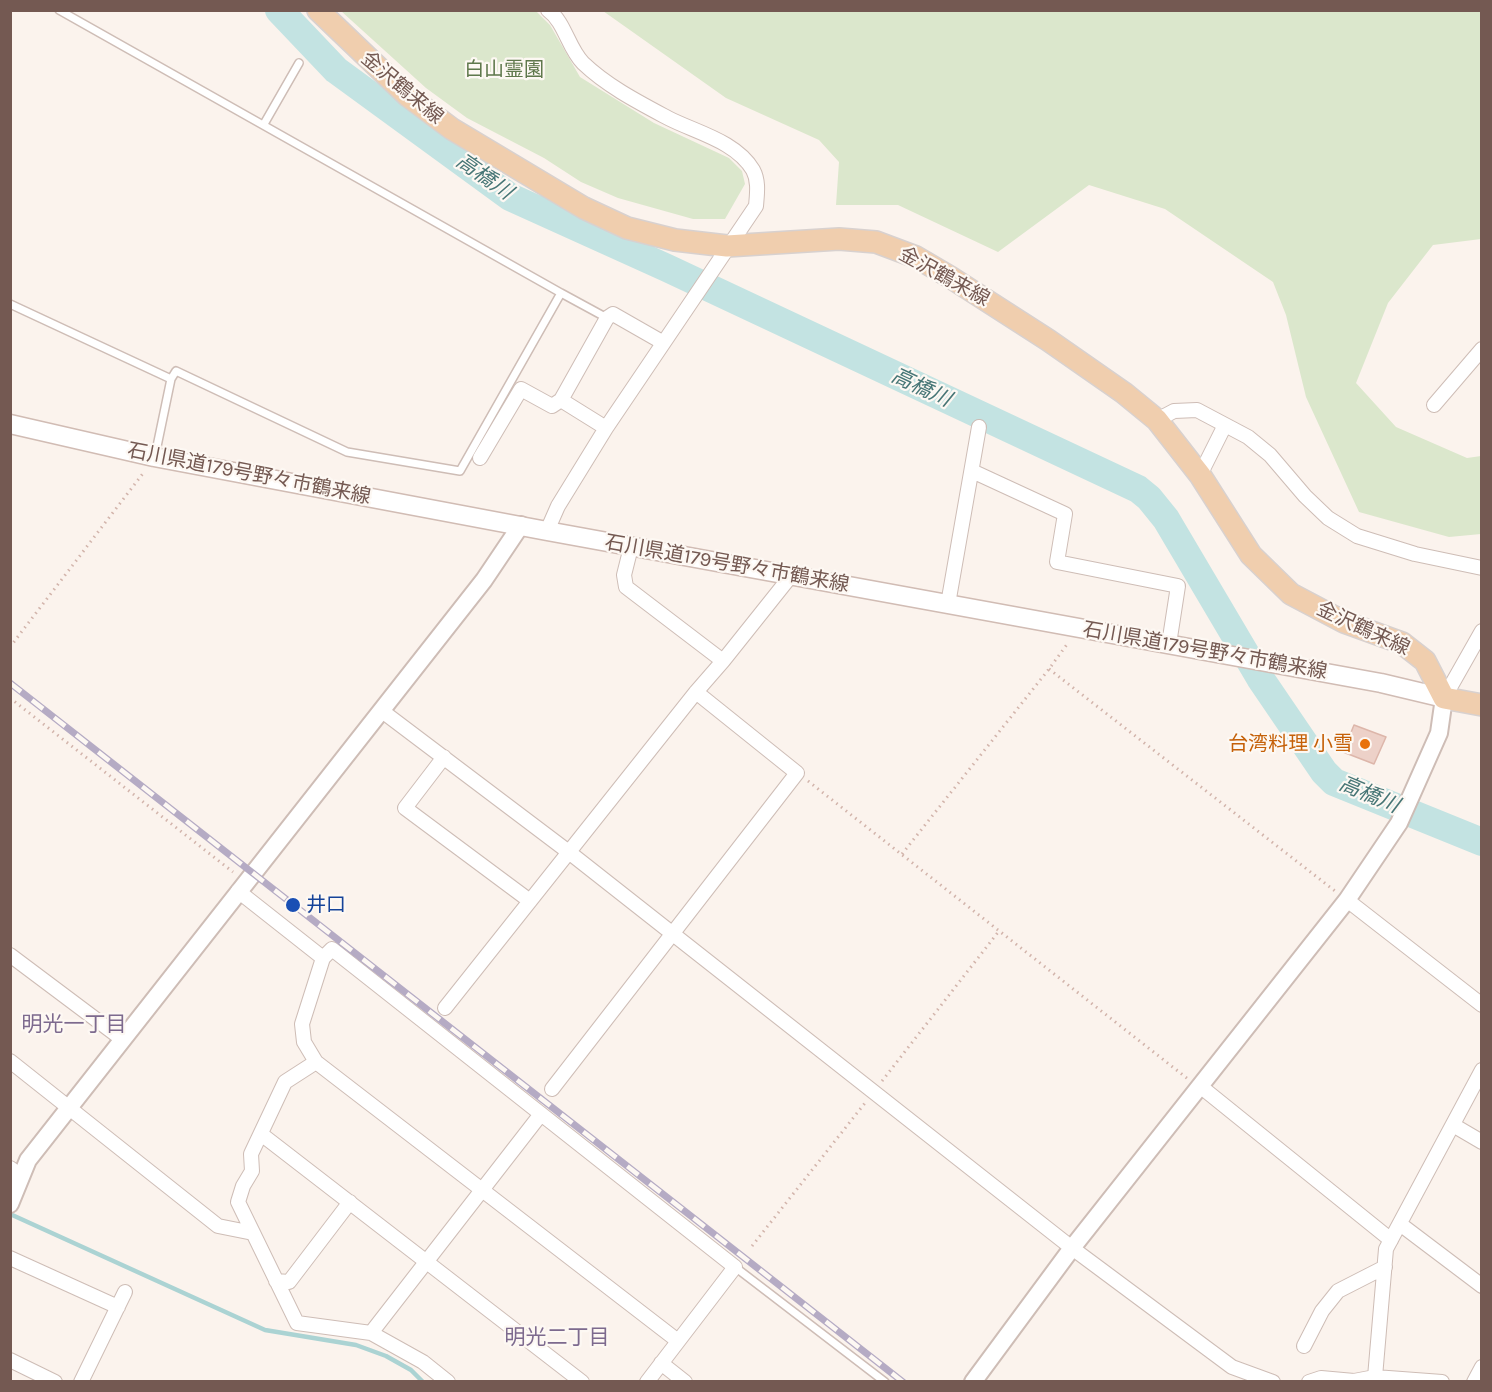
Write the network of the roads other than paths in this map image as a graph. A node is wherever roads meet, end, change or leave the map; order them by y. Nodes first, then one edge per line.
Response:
1 (59, 10) edge
2 (318, 10) edge
3 (548, 10) edge
4 (299, 63) dead end
5 (264, 124) junction
6 (728, 246) junction
7 (561, 293) junction
8 (10, 304) edge
9 (607, 318) junction
10 (662, 342) junction
11 (1482, 349) edge
12 (171, 379) junction
13 (561, 400) junction
14 (1434, 405) dead end
15 (1157, 420) junction
16 (10, 424) edge
17 (1225, 425) junction
18 (979, 427) dead end
19 (606, 428) junction
20 (154, 457) junction
21 (480, 458) dead end
22 (972, 471) junction
23 (1200, 475) junction
24 (521, 525) junction
25 (546, 531) junction
26 (631, 547) junction
27 (1482, 568) edge
28 (790, 577) junction
29 (948, 604) junction
30 (1482, 631) edge
31 (1169, 644) junction
32 (723, 661) junction
33 (696, 692) junction
34 (1444, 698) junction
35 (1482, 705) edge
36 (382, 711) junction
37 (444, 757) junction
38 (570, 853) junction
39 (242, 886) junction
40 (1347, 900) junction
41 (530, 901) junction
42 (673, 936) junction
43 (10, 955) edge
44 (323, 957) junction
45 (1482, 1005) edge
46 (445, 1008) dead end
47 (122, 1039) junction
48 (10, 1061) edge
49 (316, 1062) junction
50 (1482, 1070) edge
51 (1200, 1087) junction
52 (552, 1089) dead end
53 (68, 1109) junction
54 (541, 1114) junction
55 (1453, 1125) junction
56 (261, 1134) junction
57 (1482, 1142) edge
58 (16, 1172) edge
59 (482, 1190) junction
60 (350, 1202) junction
61 (10, 1204) edge
62 (1400, 1224) junction
63 (253, 1233) junction
64 (1391, 1240) junction
65 (1072, 1248) junction
66 (10, 1258) edge
67 (427, 1261) junction
68 (735, 1267) junction
69 (1385, 1267) junction
70 (276, 1281) junction
71 (1482, 1286) edge
72 (125, 1292) dead end
73 (118, 1307) junction
74 (371, 1333) junction
75 (678, 1341) junction
76 (1304, 1346) dead end
77 (10, 1360) edge
78 (661, 1363) junction
79 (1482, 1367) edge
80 (1375, 1377) junction
81 (55, 1382) edge
82 (81, 1382) edge
83 (448, 1382) edge
84 (582, 1382) edge
85 (647, 1382) edge
86 (685, 1382) edge
87 (885, 1382) edge
88 (973, 1382) edge
89 (1273, 1382) edge
90 (1310, 1382) edge
91 (1442, 1382) edge
92 (1474, 1382) edge

1 - 5 lane
2 - 6 main road, 金沢鶴来線
3 - 6 street
4 - 5 lane
5 - 7 lane
6 - 10 street
6 - 15 main road, 金沢鶴来線
7 - 9 lane
7 - 12 lane
8 - 12 lane
9 - 10 street
9 - 13 street
10 - 19 street
11 - 14 street
12 - 20 lane
13 - 19 street
13 - 21 street
15 - 17 street
15 - 23 main road, 金沢鶴来線
16 - 20 main road, 石川県道179号野々市鶴来線
17 - 23 street
17 - 27 street
18 - 22 street
19 - 25 street
20 - 24 main road, 石川県道179号野々市鶴来線
22 - 29 street
22 - 31 street
23 - 34 main road, 金沢鶴来線
24 - 25 main road, 石川県道179号野々市鶴来線
24 - 36 street
25 - 26 main road, 石川県道179号野々市鶴来線
26 - 28 main road, 石川県道179号野々市鶴来線
26 - 32 street
28 - 29 main road, 石川県道179号野々市鶴来線
28 - 32 street
29 - 31 main road, 石川県道179号野々市鶴来線
30 - 34 street
31 - 34 main road, 石川県道179号野々市鶴来線
32 - 33 street
33 - 38 street
33 - 42 street
34 - 35 main road
34 - 40 street
36 - 37 street
36 - 39 street
37 - 38 street
37 - 41 street
38 - 41 street
38 - 42 street
39 - 44 street
39 - 47 street
40 - 45 street
40 - 51 street
41 - 46 street
42 - 52 street
42 - 65 street
43 - 47 street
44 - 49 street
44 - 54 street
47 - 53 street
48 - 53 street
49 - 56 street
49 - 59 street
50 - 55 street
51 - 64 street
51 - 65 street
53 - 58 street
53 - 63 street
54 - 59 street
54 - 68 street
55 - 57 street
55 - 62 street
56 - 60 street
56 - 63 street
58 - 61 street
59 - 67 street
59 - 75 street
60 - 67 street
60 - 70 street
62 - 64 street
62 - 71 street
63 - 70 street
64 - 69 street
65 - 88 street
65 - 89 street
66 - 73 street
67 - 74 street
67 - 84 street
68 - 75 street
68 - 87 lane
69 - 76 street
69 - 80 street
70 - 74 street
72 - 73 street
73 - 82 street
74 - 83 street
75 - 78 street
77 - 81 street
78 - 85 street
78 - 86 street
79 - 92 street
80 - 90 street
80 - 91 street

